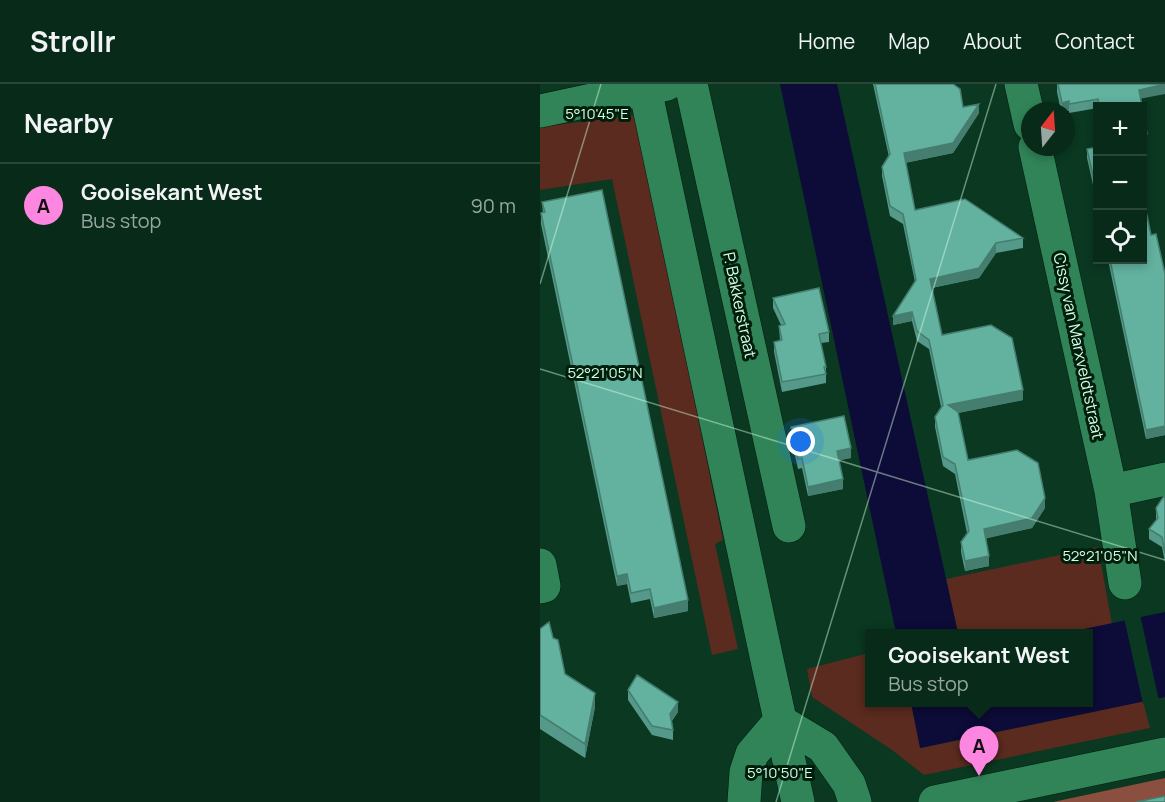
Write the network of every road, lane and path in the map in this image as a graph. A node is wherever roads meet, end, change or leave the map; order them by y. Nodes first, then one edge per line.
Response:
1 (691, 84) edge
2 (1021, 84) edge
3 (653, 86) edge
4 (1025, 102) edge
5 (540, 111) edge
6 (1037, 156) edge
7 (1165, 479) edge
8 (1111, 491) junction
9 (789, 526) dead end
10 (1125, 583) dead end
11 (780, 721) junction
12 (1165, 754) edge
13 (744, 802) edge
14 (798, 802) edge
15 (855, 802) edge
16 (935, 802) edge

1 - 9 street, P. Bakkerstraat
2 - 4 street
3 - 5 street
3 - 11 street
6 - 8 street, Cissy van Marxveldtstraat
7 - 8 street
8 - 10 street, Cissy van Marxveldtstraat
11 - 13 street
11 - 14 street
11 - 15 street
12 - 16 street

